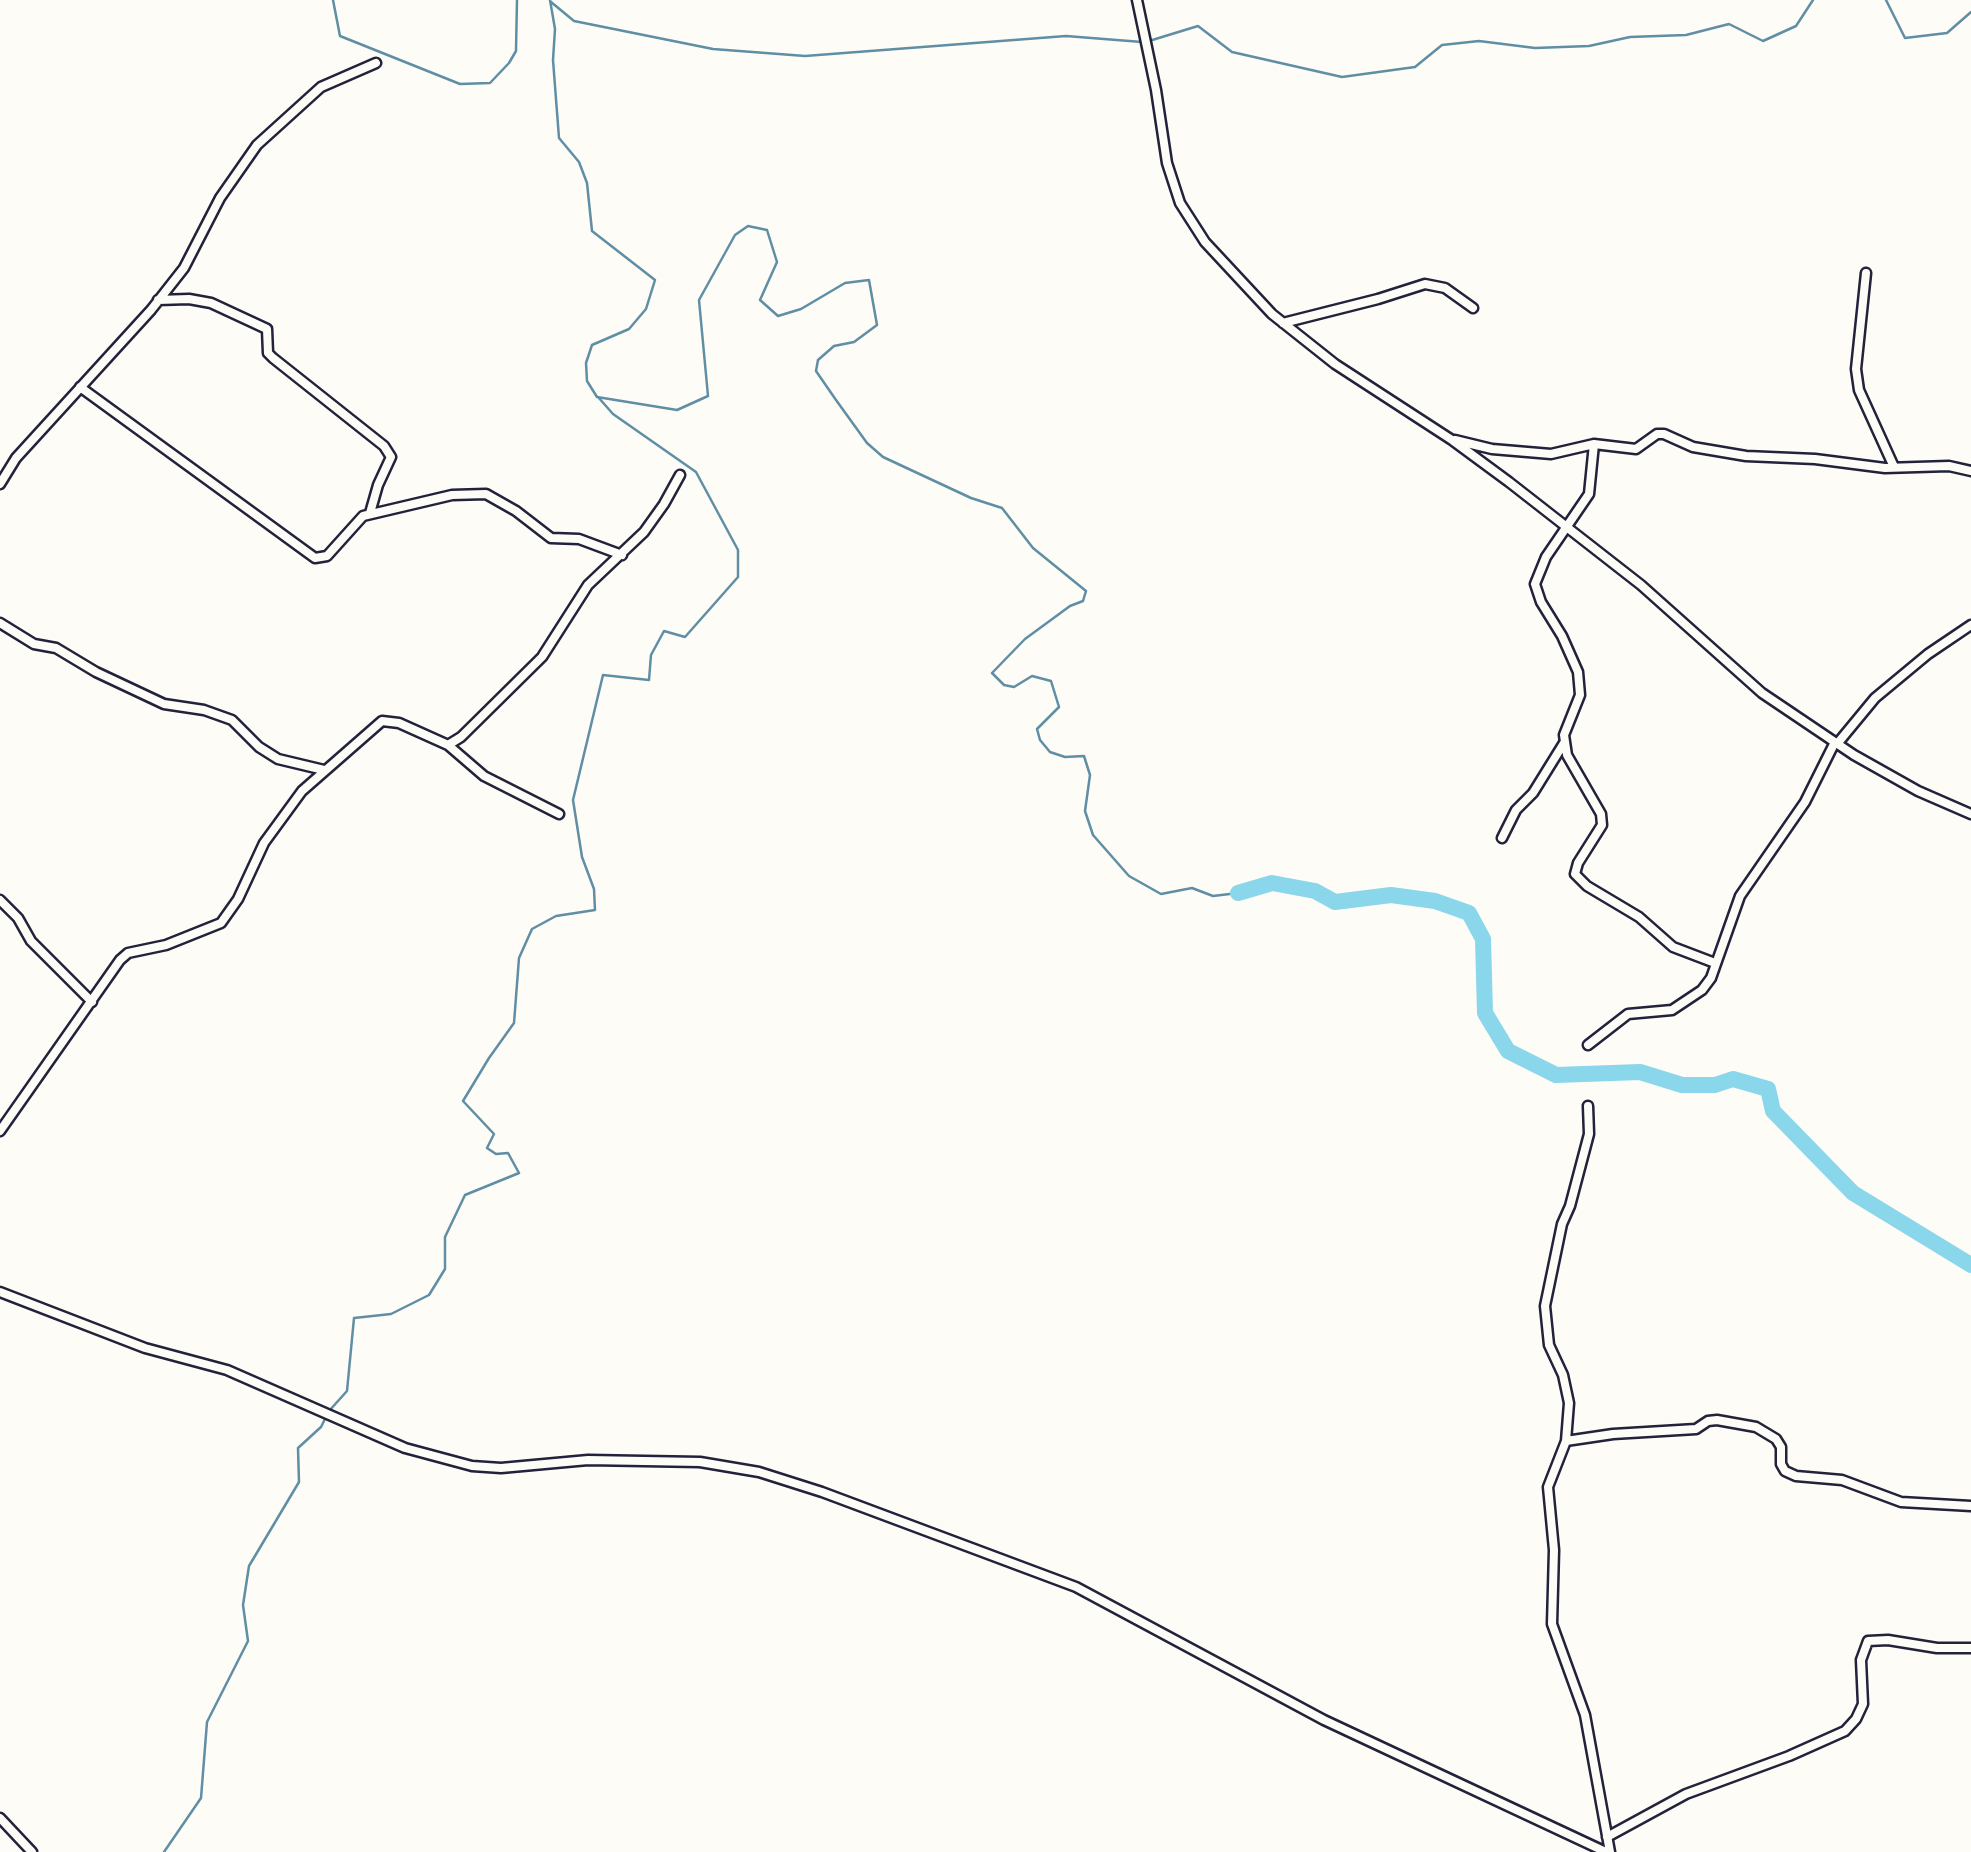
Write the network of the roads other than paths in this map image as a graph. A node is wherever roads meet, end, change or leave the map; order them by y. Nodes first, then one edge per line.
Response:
1 (1137, 0) edge
2 (376, 63) dead end
3 (1866, 273) dead end
4 (158, 300) junction
5 (1474, 308) dead end
6 (1283, 323) junction
7 (80, 387) junction
8 (1452, 440) junction
9 (1594, 444) junction
10 (1894, 467) junction
11 (1971, 471) edge
12 (680, 475) dead end
13 (0, 484) edge
14 (370, 513) junction
15 (1565, 527) junction
16 (622, 555) junction
17 (0, 623) edge
18 (1971, 625) edge
19 (1564, 743) junction
20 (1836, 743) junction
21 (448, 745) junction
22 (324, 770) junction
23 (559, 814) dead end
24 (1971, 814) edge
25 (1503, 838) dead end
26 (0, 900) edge
27 (1715, 963) junction
28 (92, 1002) junction
29 (1588, 1045) dead end
30 (1588, 1106) dead end
31 (0, 1131) edge
32 (0, 1292) edge
33 (1566, 1441) junction
34 (1971, 1506) edge
35 (1971, 1648) edge
36 (0, 1818) edge
37 (1608, 1837) junction
38 (1604, 1851) edge
39 (32, 1852) edge

1 - 6 street
2 - 4 street
3 - 10 street
4 - 7 street
4 - 14 street
5 - 6 street
6 - 8 street
7 - 13 street
7 - 14 street
8 - 9 street
8 - 15 street
9 - 10 street
9 - 15 street
10 - 11 street
12 - 16 street
14 - 16 street
15 - 19 street
15 - 20 street
16 - 21 street
17 - 22 street
18 - 20 street
19 - 25 street
19 - 27 street
20 - 24 street
20 - 27 street
21 - 22 street
21 - 23 street
22 - 28 street
26 - 28 street
27 - 29 street
28 - 31 street
30 - 33 street
32 - 38 street
33 - 34 street
33 - 37 street
35 - 37 street
36 - 39 street
37 - 38 street

